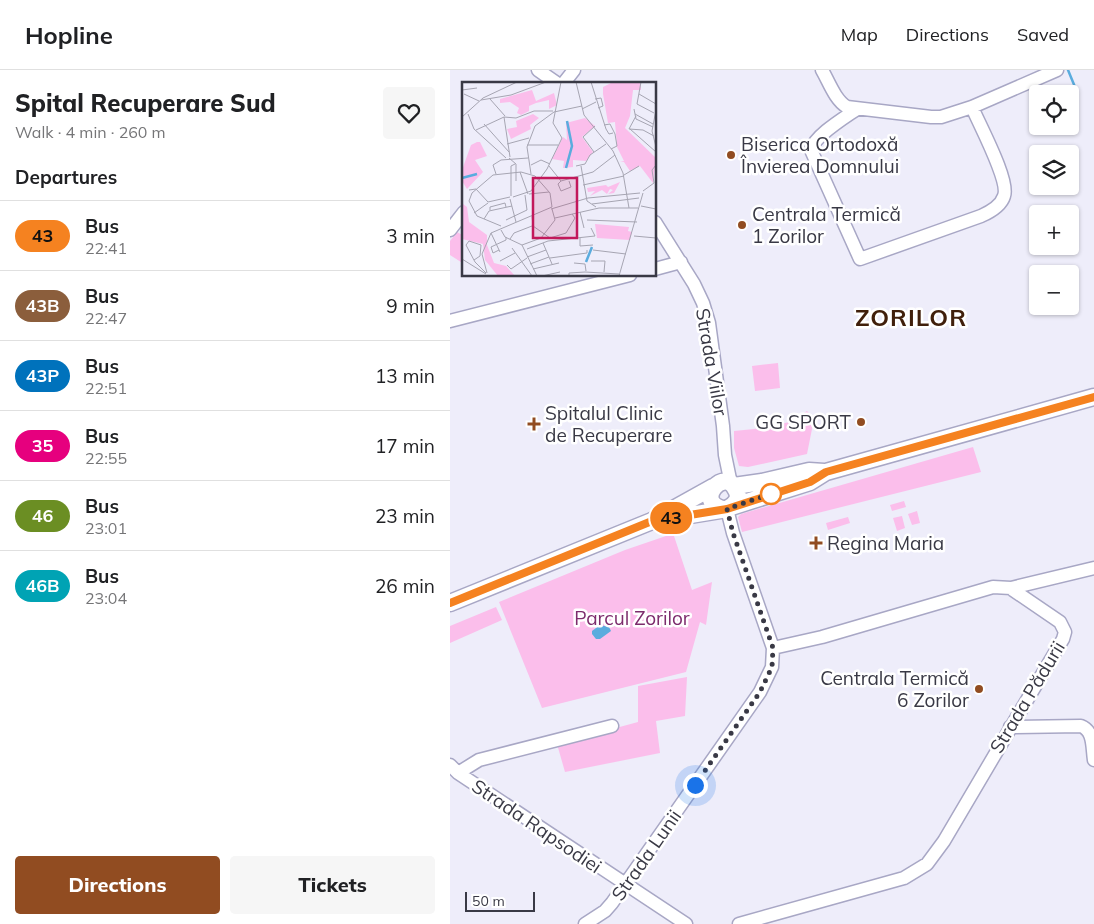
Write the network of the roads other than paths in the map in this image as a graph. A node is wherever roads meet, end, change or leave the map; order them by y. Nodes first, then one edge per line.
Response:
1 (538, 70) edge
2 (574, 70) edge
3 (822, 70) edge
4 (1057, 70) edge
5 (555, 82) edge
6 (565, 82) edge
7 (972, 107) junction
8 (857, 110) junction
9 (462, 215) edge
10 (656, 224) edge
11 (450, 230) edge
12 (681, 262) junction
13 (656, 269) edge
14 (626, 276) edge
15 (450, 322) edge
16 (1094, 397) edge
17 (725, 455) junction
18 (826, 472) junction
19 (728, 482) junction
20 (727, 508) junction
21 (652, 521) junction
22 (1094, 568) edge
23 (1011, 588) junction
24 (450, 603) edge
25 (773, 648) junction
26 (612, 726) dead end
27 (1010, 727) junction
28 (1094, 760) edge
29 (454, 769) edge
30 (626, 885) junction
31 (585, 924) edge
32 (686, 924) edge
33 (739, 924) edge

1 - 5 street
2 - 6 street
3 - 8 street
4 - 7 street
7 - 8 street
7 - 8 street
9 - 11 street
10 - 12 street, Strada Viilor
12 - 13 street
12 - 17 street, Strada Viilor
14 - 15 street
16 - 18 main road
17 - 19 street, Strada Viilor
17 - 19 street, Strada Viilor
18 - 19 main road
18 - 20 main road
19 - 20 main road
19 - 20 main road
19 - 21 main road
20 - 21 main road
20 - 25 street, Strada Lunii
21 - 24 main road
22 - 23 street
23 - 25 street
23 - 27 street, Strada Pădurii
25 - 30 street, Strada Lunii
26 - 29 street
27 - 28 street
27 - 33 street, Strada Pădurii
29 - 30 street, Strada Rapsodiei
30 - 31 street, Strada Lunii
30 - 32 street

